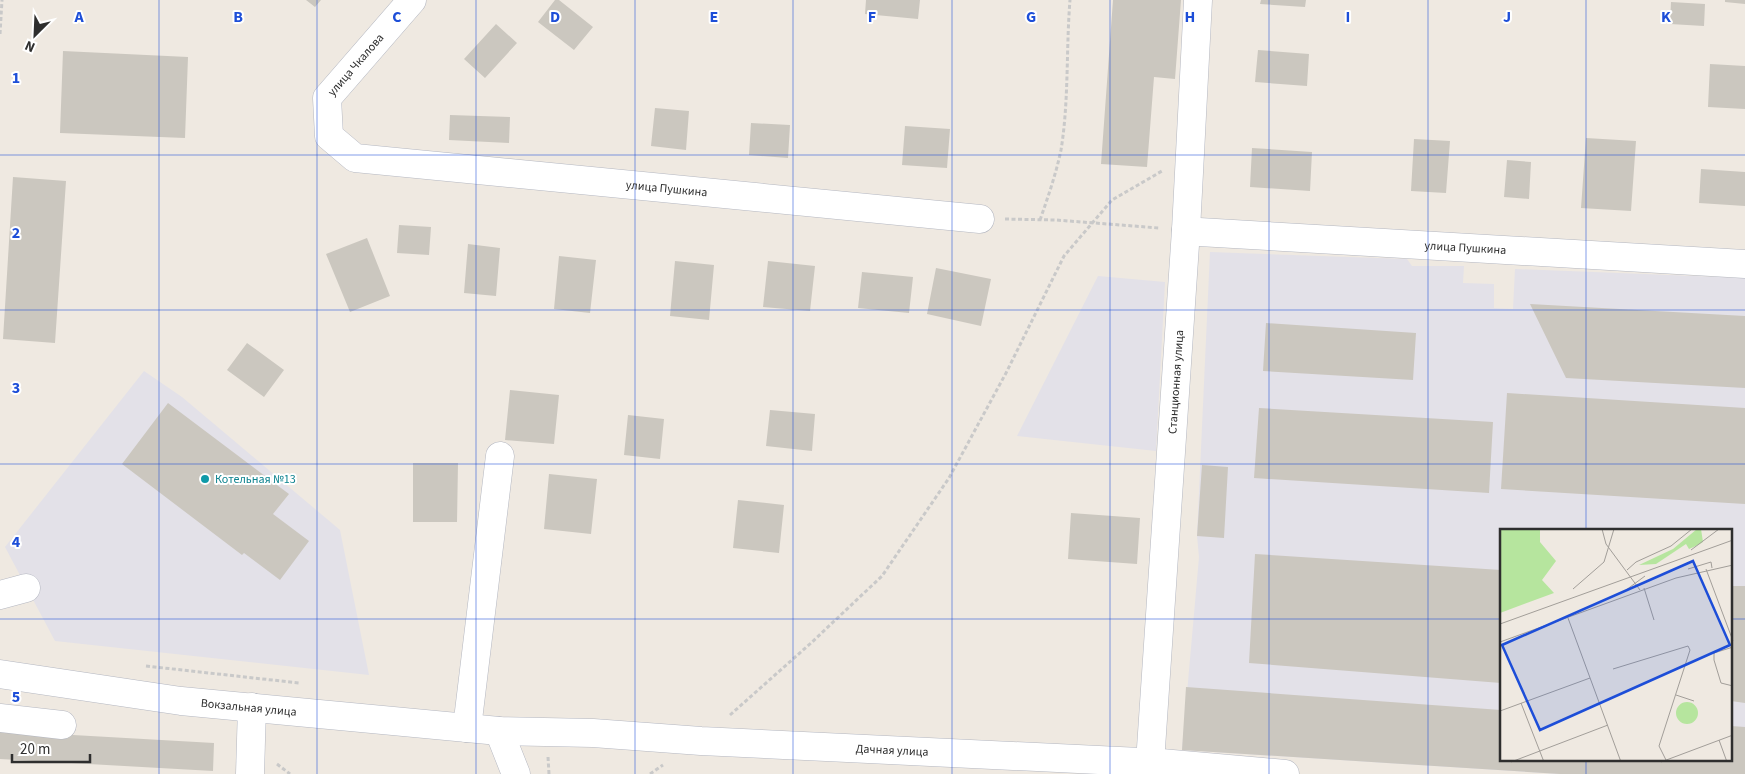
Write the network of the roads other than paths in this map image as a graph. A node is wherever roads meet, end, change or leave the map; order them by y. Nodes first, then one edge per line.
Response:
1 (412, 0) edge
2 (1198, 0) edge
3 (355, 158) joint
4 (980, 219) road end
5 (1186, 230) junction
6 (1745, 264) edge
7 (500, 456) dead end
8 (26, 588) dead end
9 (0, 595) edge
10 (0, 674) edge
11 (252, 707) junction
12 (0, 718) edge
13 (62, 725) dead end
14 (467, 728) junction
15 (499, 732) junction
16 (1150, 763) junction
17 (250, 774) edge
18 (516, 774) edge
19 (1285, 774) edge

1 - 3 street, улица Чкалова
2 - 5 street, Станционная улица
3 - 4 street, улица Пушкина
5 - 6 street, улица Пушкина
5 - 16 street, Станционная улица
7 - 14 street
8 - 9 street
10 - 11 street, Вокзальная улица
11 - 14 street, Вокзальная улица
11 - 17 street
12 - 13 street
14 - 15 street, Вокзальная улица
15 - 16 street, Дачная улица
15 - 18 street
16 - 19 street, Дачная улица

